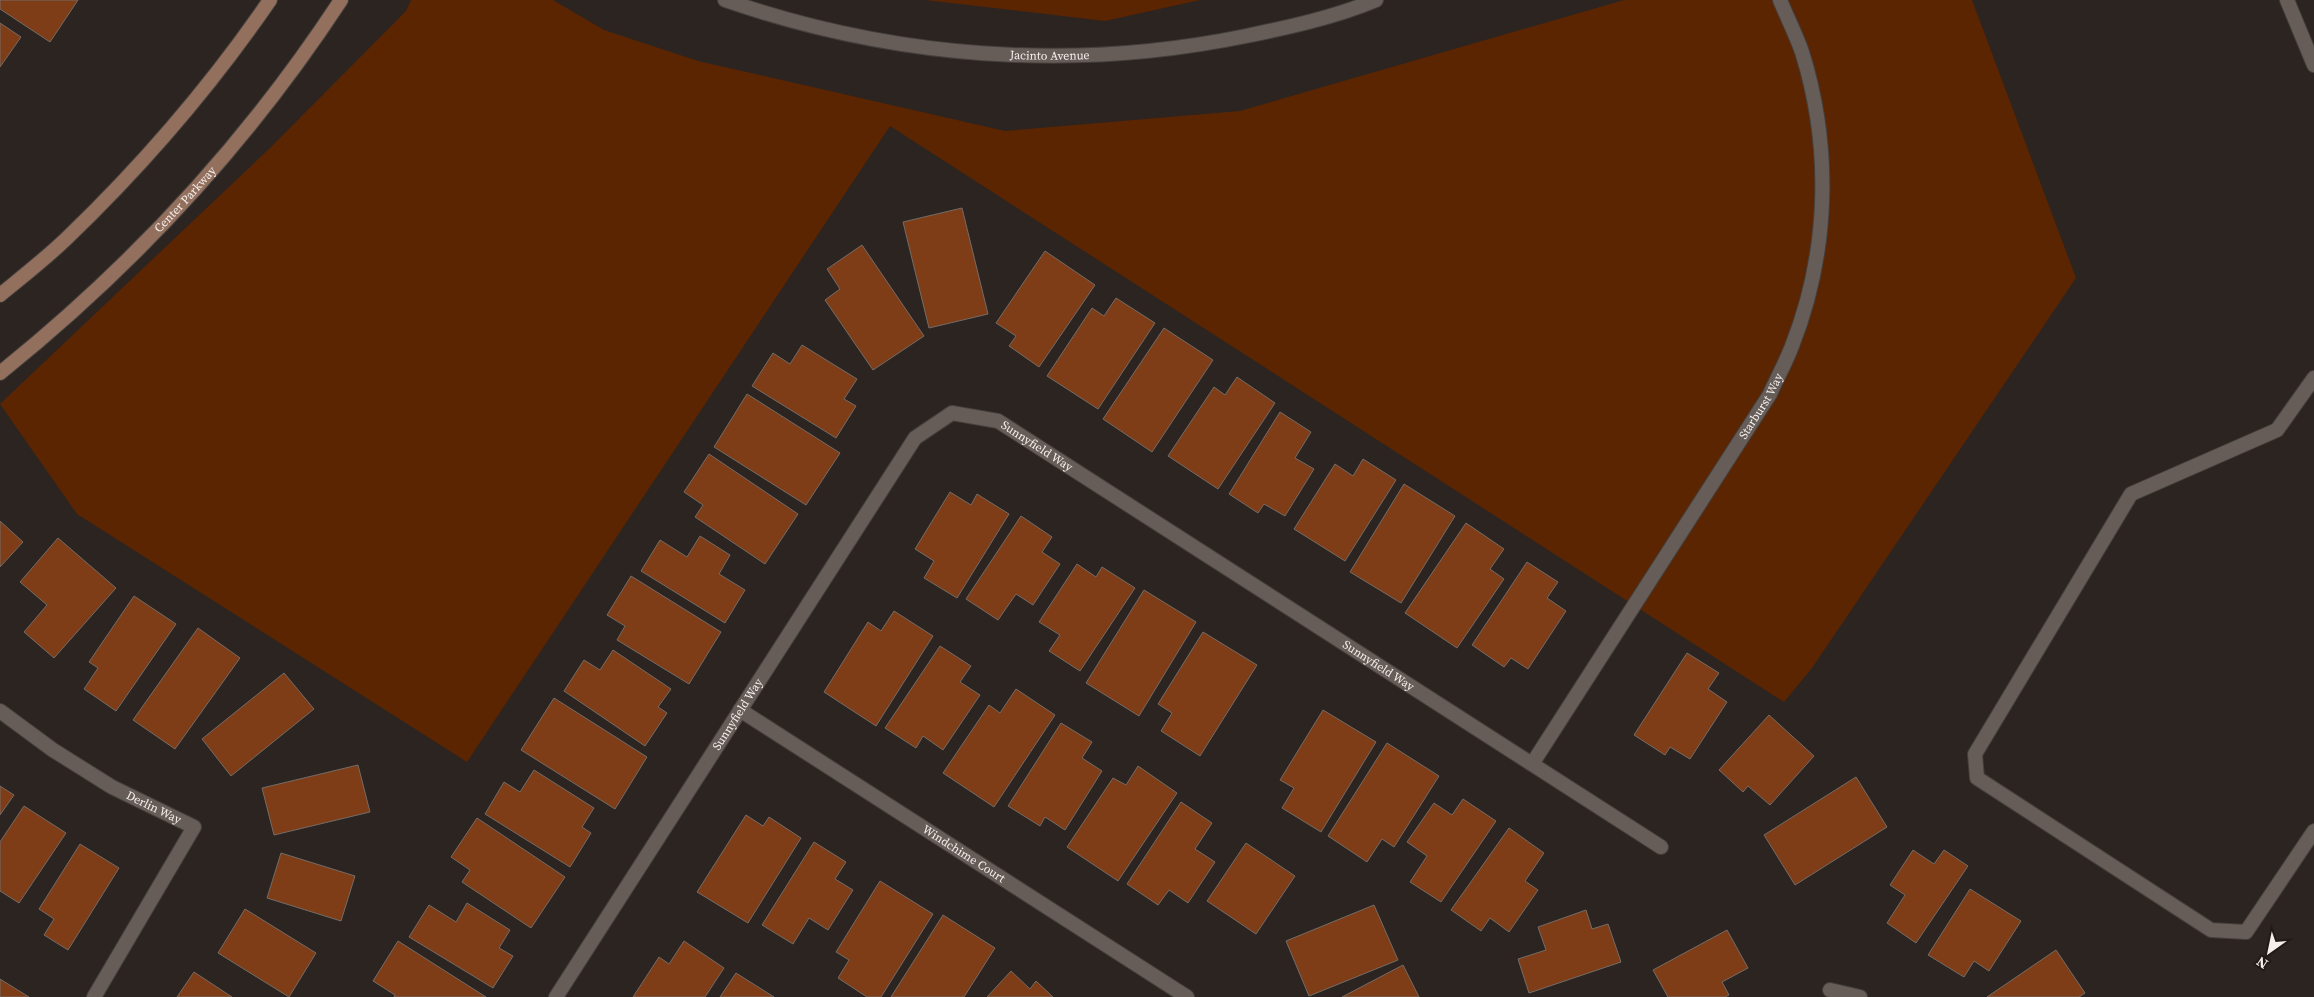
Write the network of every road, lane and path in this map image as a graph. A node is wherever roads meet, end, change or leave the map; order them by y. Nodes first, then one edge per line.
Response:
1 (270, 0) edge
2 (341, 0) edge
3 (725, 0) edge
4 (1376, 0) edge
5 (1780, 0) edge
6 (2287, 0) edge
7 (2314, 65) edge
8 (0, 295) edge
9 (0, 373) edge
10 (2314, 378) edge
11 (740, 710) junction
12 (0, 711) edge
13 (1532, 764) junction
14 (2314, 831) edge
15 (1661, 847) dead end
16 (1830, 990) dead end
17 (94, 997) edge
18 (556, 997) edge
19 (1187, 997) edge
20 (1860, 997) edge

1 - 8 main road
2 - 9 main road, Center Parkway
3 - 4 street, Jacinto Avenue
5 - 13 street, Starburst Way
6 - 7 street
10 - 14 street
11 - 13 street, Sunnyfield Way
11 - 18 street, Sunnyfield Way
11 - 19 street, Windchime Court
12 - 17 street, Derlin Way
13 - 15 street, Sunnyfield Way
16 - 20 street

